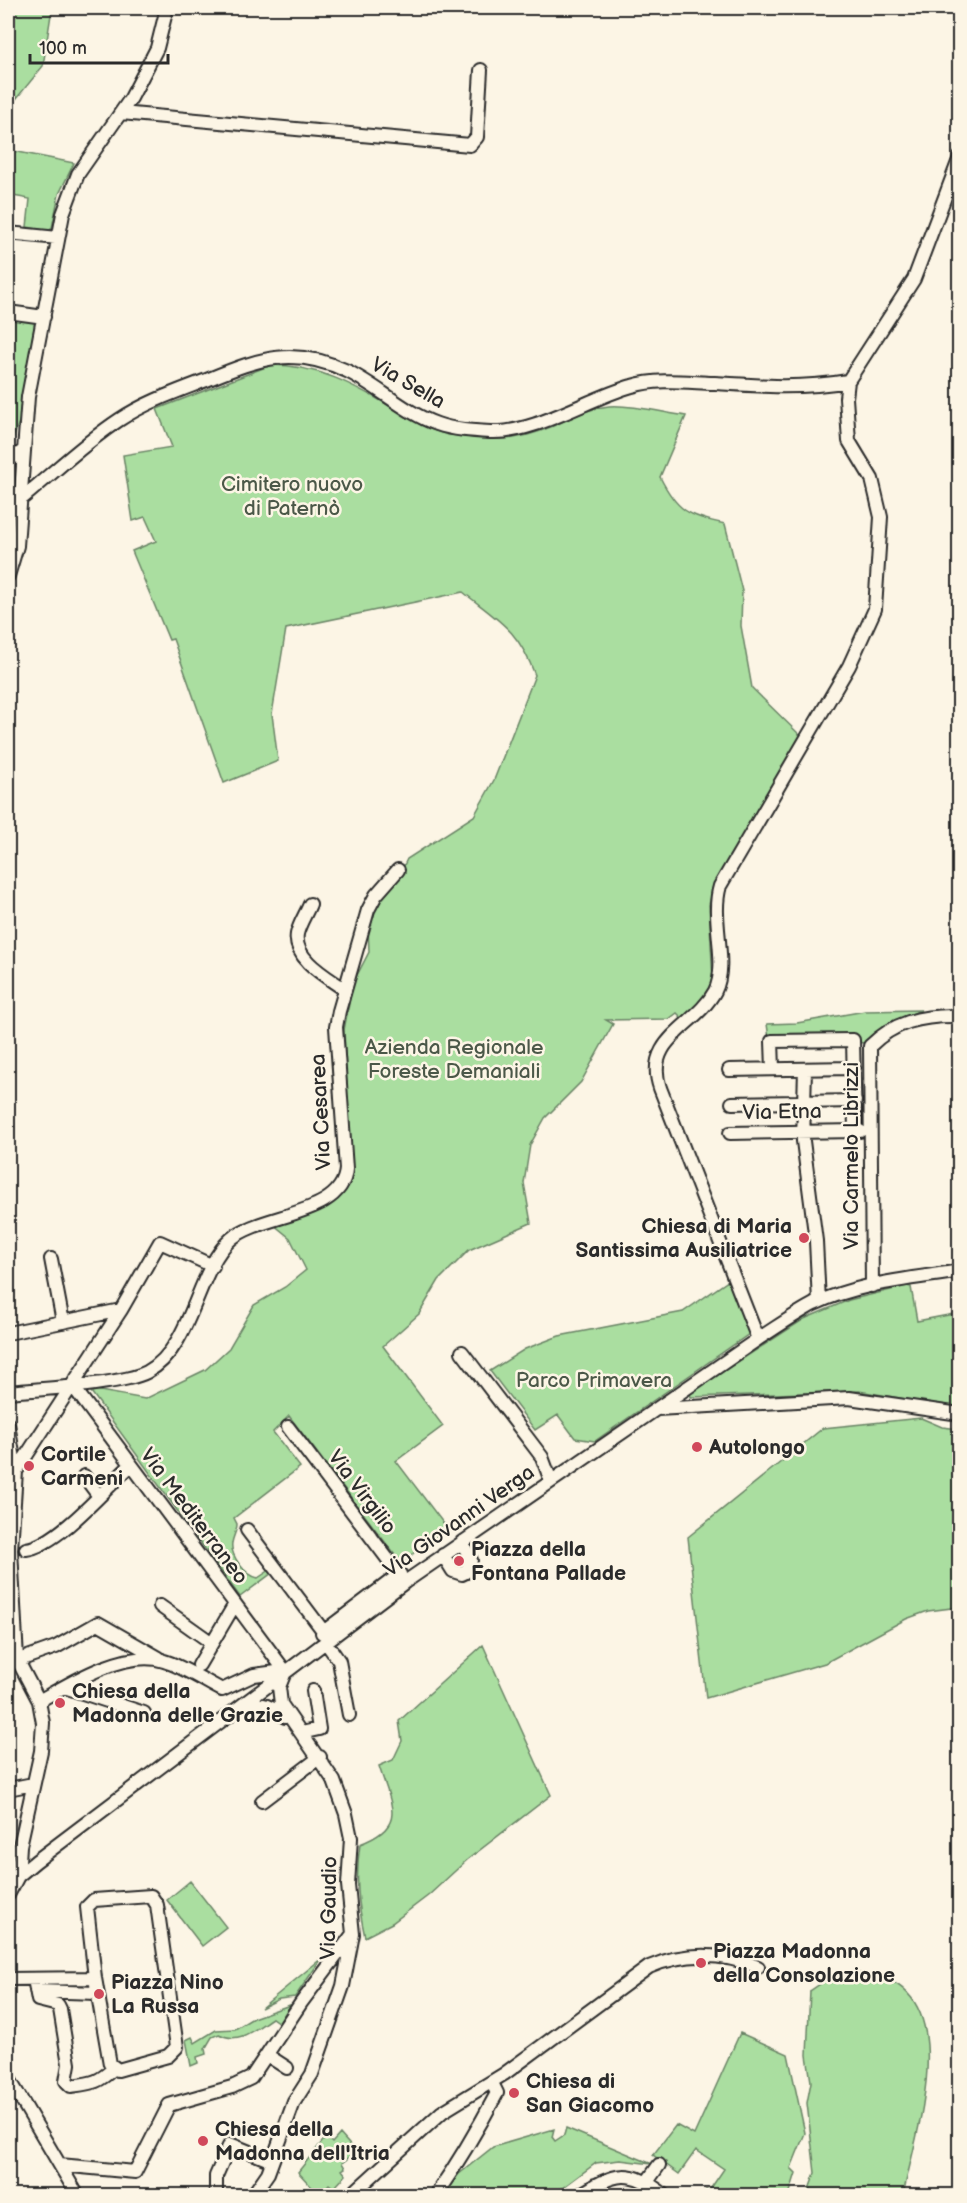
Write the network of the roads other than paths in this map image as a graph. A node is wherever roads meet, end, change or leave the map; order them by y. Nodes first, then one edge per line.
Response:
1 (167, 8) edge
2 (481, 70) dead end
3 (121, 113) junction
4 (960, 157) edge
5 (8, 233) edge
6 (58, 238) junction
7 (8, 312) edge
8 (44, 317) junction
9 (848, 381) junction
10 (22, 451) junction
11 (8, 461) edge
12 (8, 474) edge
13 (21, 478) junction
14 (20, 500) junction
15 (8, 576) edge
16 (398, 870) dead end
17 (310, 904) dead end
18 (344, 989) junction
19 (953, 1016) dead end
20 (854, 1068) junction
21 (773, 1069) junction
22 (805, 1069) junction
23 (729, 1070) dead end
24 (855, 1101) junction
25 (804, 1102) junction
26 (732, 1103) dead end
27 (855, 1131) junction
28 (870, 1131) junction
29 (730, 1132) dead end
30 (804, 1132) junction
31 (51, 1259) dead end
32 (213, 1266) junction
33 (960, 1271) edge
34 (872, 1286) junction
35 (819, 1302) junction
36 (121, 1310) junction
37 (63, 1322) junction
38 (8, 1333) edge
39 (758, 1339) junction
40 (462, 1352) dead end
41 (72, 1385) junction
42 (8, 1392) edge
43 (657, 1408) junction
44 (960, 1414) edge
45 (288, 1427) dead end
46 (8, 1433) edge
47 (542, 1457) junction
48 (131, 1465) junction
49 (16, 1471) junction
50 (565, 1472) junction
51 (84, 1476) dead end
52 (551, 1481) junction
53 (8, 1485) edge
54 (98, 1495) junction
55 (247, 1530) dead end
56 (462, 1542) junction
57 (26, 1549) dead end
58 (443, 1555) junction
59 (10, 1576) edge
60 (402, 1578) junction
61 (235, 1604) junction
62 (160, 1606) dead end
63 (324, 1636) junction
64 (212, 1643) junction
65 (164, 1660) junction
66 (12, 1662) edge
67 (199, 1665) dead end
68 (283, 1668) junction
69 (64, 1687) junction
70 (313, 1690) dead end
71 (39, 1701) junction
72 (242, 1704) junction
73 (144, 1713) dead end
74 (349, 1715) dead end
75 (297, 1728) junction
76 (320, 1757) junction
77 (33, 1784) junction
78 (8, 1789) edge
79 (262, 1801) dead end
80 (19, 1852) junction
81 (36, 1860) junction
82 (18, 1876) junction
83 (9, 1891) edge
84 (353, 1934) junction
85 (329, 1965) junction
86 (758, 1966) dead end
87 (346, 1974) junction
88 (94, 1978) junction
89 (8, 1979) edge
90 (35, 1985) junction
91 (97, 1993) junction
92 (267, 2055) junction
93 (114, 2068) junction
94 (287, 2068) dead end
95 (8, 2077) edge
96 (492, 2083) junction
97 (276, 2158) junction
98 (60, 2165) junction
99 (659, 2165) dead end
100 (595, 2185) junction
101 (649, 2188) edge
102 (355, 2194) edge
103 (78, 2196) edge
104 (216, 2196) edge
105 (252, 2196) edge
106 (435, 2196) edge
107 (578, 2196) edge
108 (607, 2196) edge
109 (666, 2196) edge

1 - 3 street
2 - 3 street
3 - 6 street
4 - 9 street
5 - 6 street
6 - 8 street
7 - 8 street
8 - 10 street
9 - 14 street, Via Sella
9 - 39 street
10 - 11 street
10 - 13 street
12 - 13 street
13 - 14 street
14 - 15 street
16 - 18 street, Via Cesarea
17 - 18 street
18 - 32 street, Via Cesarea
19 - 28 street, Via Carmelo Librizzi
20 - 21 street
20 - 22 street
20 - 24 street
21 - 22 street
21 - 23 street
22 - 25 street
24 - 25 street
24 - 27 street
25 - 26 street
25 - 30 street
27 - 28 street, Via Etna
27 - 30 street, Via Etna
28 - 34 street, Via Carmelo Librizzi
29 - 30 street, Via Etna
30 - 35 street
31 - 37 street
32 - 36 street
32 - 41 street, Via Cesarea
33 - 34 street, Via Giovanni Verga
34 - 35 street, Via Giovanni Verga
35 - 39 street, Via Giovanni Verga
36 - 37 street
36 - 41 street
37 - 38 street
39 - 43 street, Via Giovanni Verga
40 - 47 street
41 - 42 street, Via Cesarea
41 - 48 street, Via Mediterraneo
41 - 49 street
43 - 44 street
43 - 50 street, Via Giovanni Verga
45 - 60 street, Via Virgilio
46 - 49 street
47 - 50 street
47 - 52 street
48 - 54 street
48 - 61 street, Via Mediterraneo
49 - 53 street
49 - 59 street
50 - 52 street, Via Giovanni Verga
51 - 54 street
52 - 56 street, Via Giovanni Verga
54 - 57 street
55 - 63 street
56 - 58 street, Via Giovanni Verga
56 - 58 street
58 - 60 street, Via Giovanni Verga
59 - 66 street
60 - 63 street, Via Giovanni Verga
61 - 64 street
61 - 68 street, Via Mediterraneo
62 - 64 street
63 - 68 street, Via Giovanni Verga
63 - 74 street
64 - 67 street
65 - 66 street
65 - 68 street
65 - 69 street
66 - 71 street
68 - 72 street, Via Giovanni Verga
68 - 75 street
69 - 71 street
69 - 73 street
70 - 75 street
71 - 77 street
72 - 75 street
72 - 81 street, Via Giovanni Verga
75 - 76 street, Via Gaudio
76 - 79 street
76 - 84 street, Via Gaudio
77 - 78 street
77 - 80 street
80 - 81 street
80 - 82 street
81 - 82 street, Via Giovanni Verga
82 - 83 street
84 - 85 street
84 - 87 street, Via Gaudio
85 - 87 street
85 - 92 street
86 - 96 street
87 - 97 street, Via Gaudio
88 - 90 street
88 - 91 street
88 - 93 street
89 - 90 street
90 - 91 street
90 - 93 street
91 - 93 street
92 - 94 street
92 - 98 street
95 - 98 street
96 - 102 street
96 - 106 street
97 - 104 street
97 - 105 street, Via Gaudio
98 - 103 street
99 - 101 street
100 - 101 street
100 - 107 street
100 - 108 street
101 - 109 street

